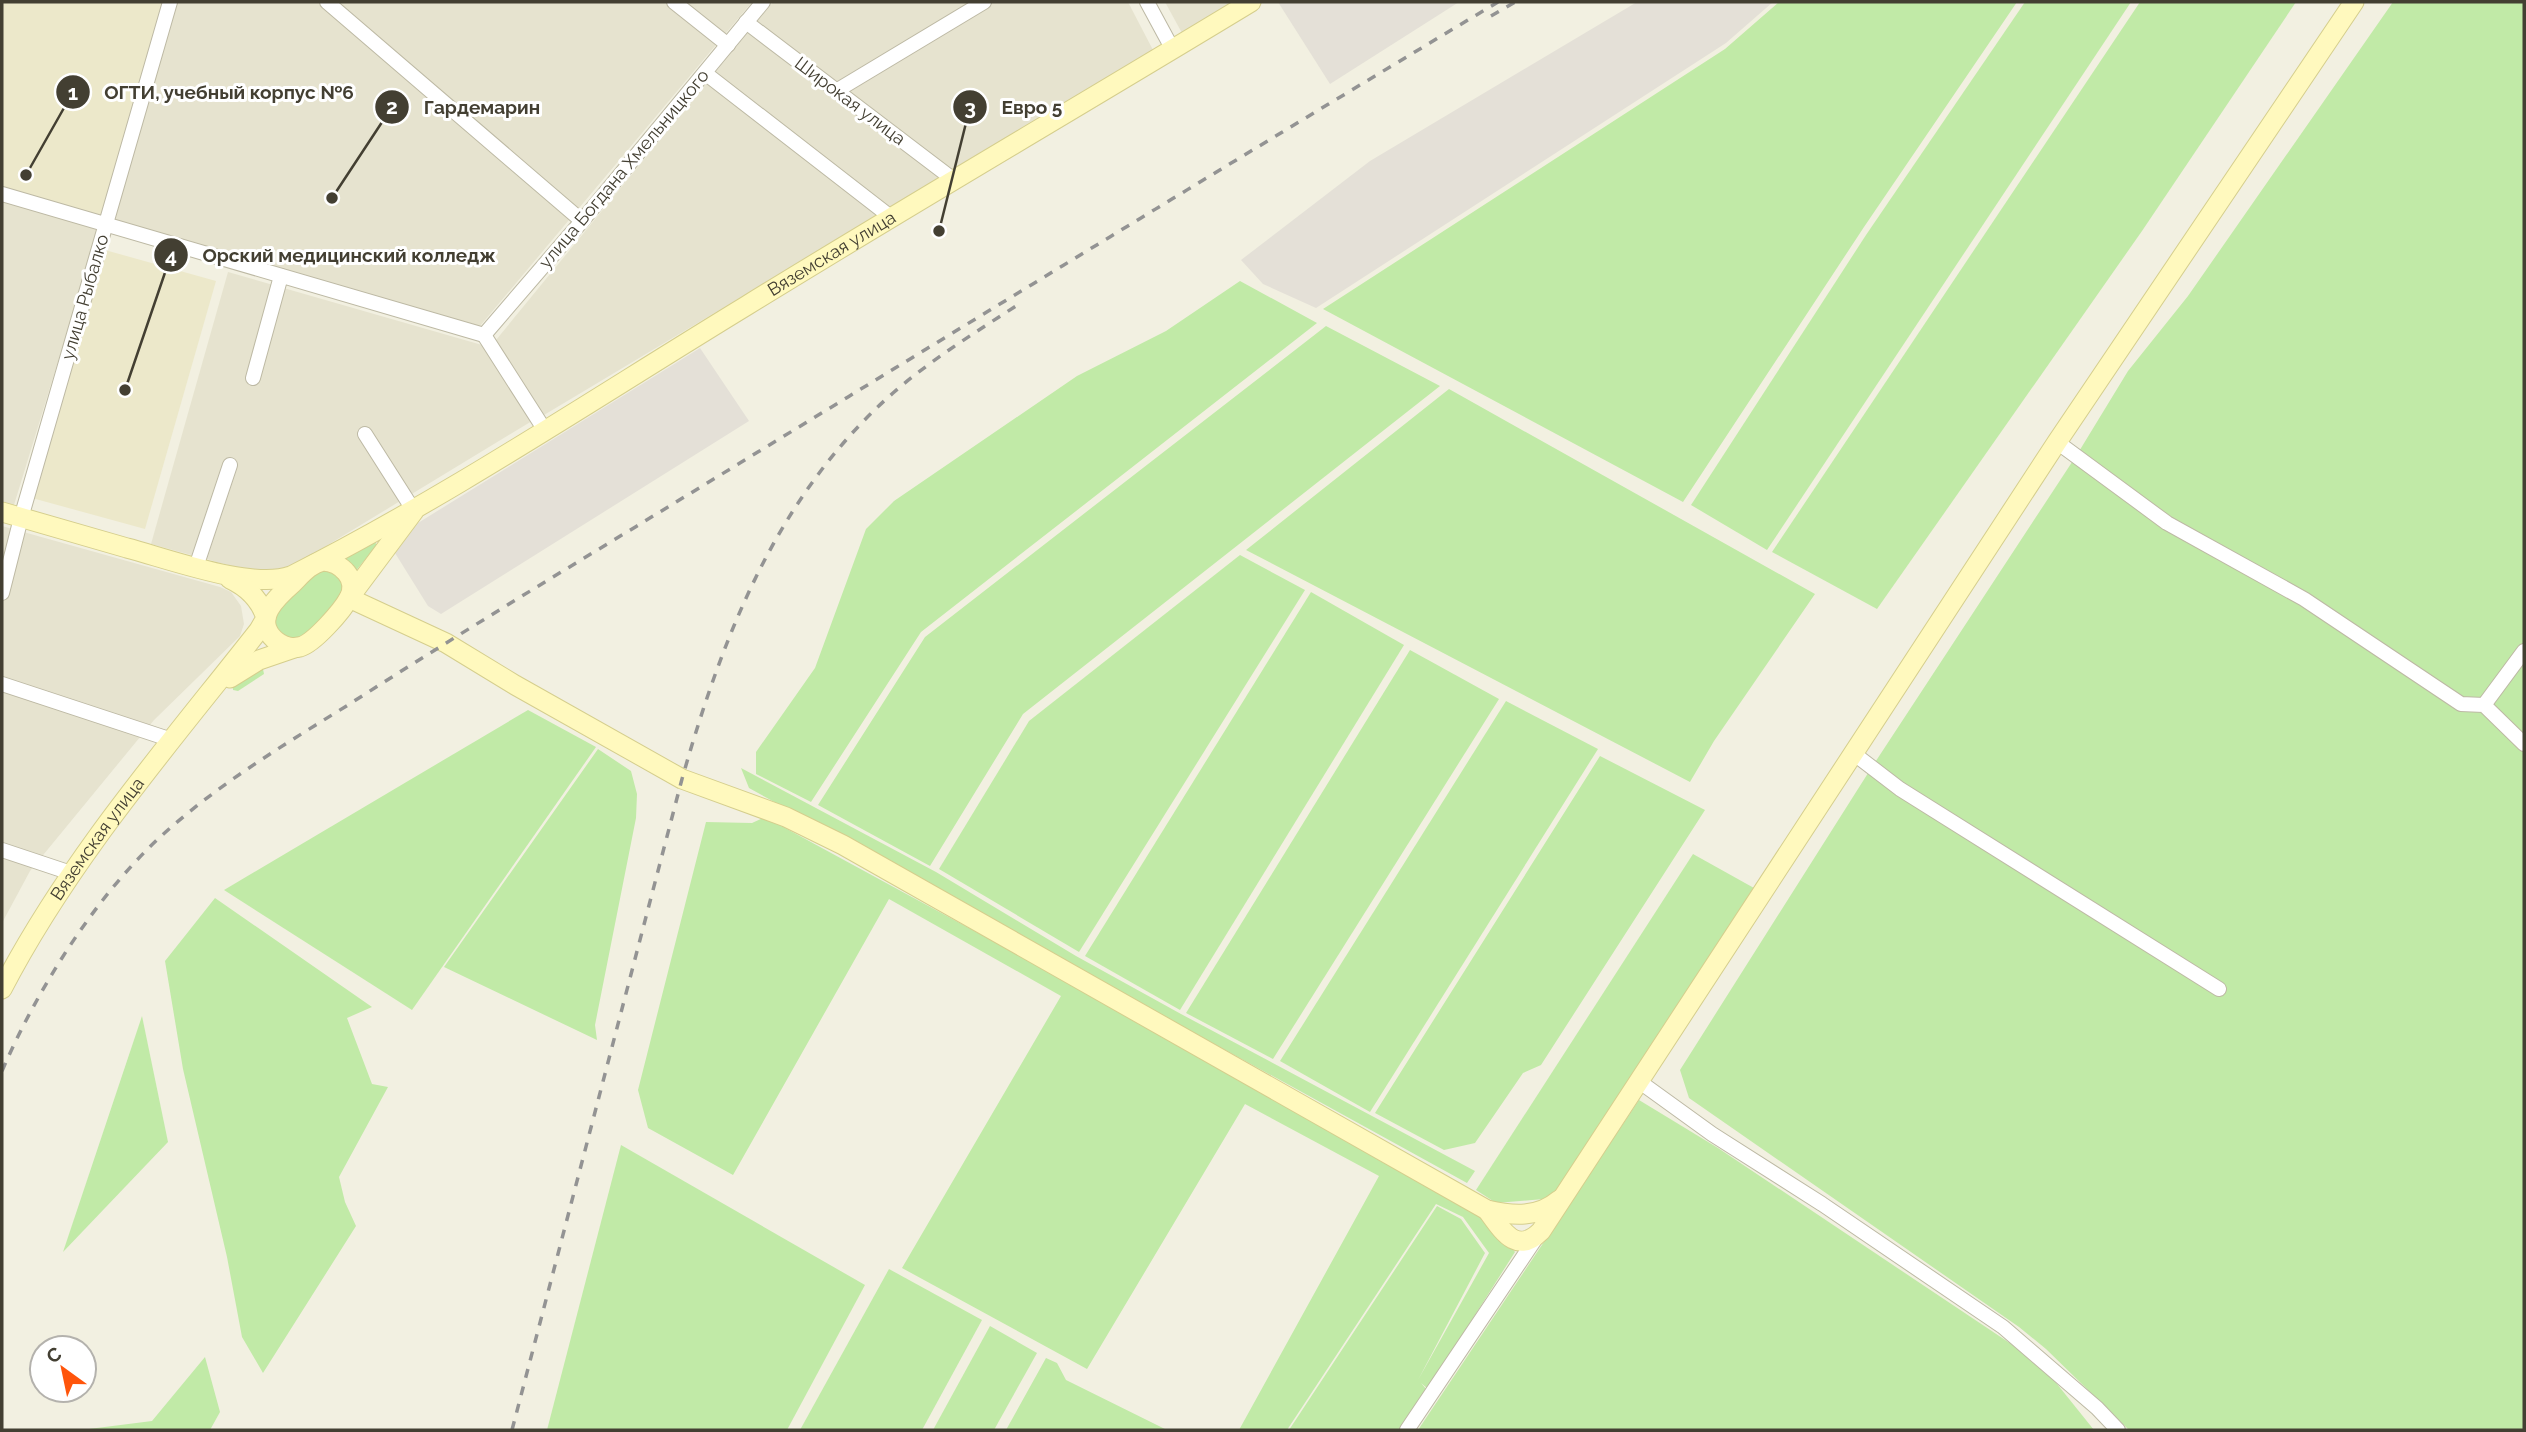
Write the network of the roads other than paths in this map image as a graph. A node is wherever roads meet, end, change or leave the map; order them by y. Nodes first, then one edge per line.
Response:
1 (170, 2) edge
2 (327, 2) edge
3 (674, 2) edge
4 (763, 2) edge
5 (984, 2) edge
6 (1147, 2) edge
7 (1251, 2) edge
8 (2354, 2) edge
9 (746, 22) junction
10 (728, 45) junction
11 (1173, 50) junction
12 (705, 73) junction
13 (836, 91) junction
14 (954, 180) junction
15 (2, 194) edge
16 (892, 218) junction
17 (582, 221) junction
18 (106, 225) junction
19 (281, 276) junction
20 (484, 335) junction
21 (253, 378) dead end
22 (546, 432) junction
23 (365, 434) dead end
24 (2057, 442) junction
25 (230, 465) dead end
26 (414, 511) junction
27 (2, 512) edge
28 (21, 518) junction
29 (314, 564) junction
30 (196, 567) junction
31 (2, 593) edge
32 (349, 598) junction
33 (266, 618) junction
34 (298, 647) junction
35 (2524, 651) edge
36 (2, 684) edge
37 (207, 696) junction
38 (2484, 705) junction
39 (172, 740) junction
40 (2524, 744) edge
41 (1853, 753) junction
42 (2, 850) edge
43 (71, 873) junction
44 (2, 989) edge
45 (2218, 989) dead end
46 (1640, 1083) junction
47 (1565, 1194) junction
48 (1487, 1210) junction
49 (1541, 1231) junction
50 (1407, 1430) edge
51 (2118, 1430) edge

1 - 18 street, улица Рыбалко
2 - 17 street
3 - 10 street
4 - 9 street, улица Богдана Хмельницкого
5 - 13 street
6 - 11 street
7 - 11 main road, Вяземская улица
8 - 24 main road
9 - 10 street, улица Богдана Хмельницкого
9 - 13 street, Широкая улица
10 - 12 street, улица Богдана Хмельницкого
11 - 14 main road, Вяземская улица
12 - 16 street
12 - 17 street, улица Богдана Хмельницкого
13 - 14 street, Широкая улица
14 - 16 main road, Вяземская улица
15 - 18 street
16 - 22 main road, Вяземская улица
17 - 20 street, улица Богдана Хмельницкого
18 - 19 street
18 - 28 street, улица Рыбалко
19 - 20 street
19 - 21 street
20 - 22 street
22 - 26 main road, Вяземская улица
23 - 26 street
24 - 38 street
24 - 41 main road
25 - 30 street
26 - 29 main road, Вяземская улица
26 - 32 main road
27 - 28 main road
28 - 30 main road
28 - 31 street, улица Рыбалко
29 - 30 main road
29 - 32 main road
29 - 33 main road
30 - 33 main road
32 - 34 main road
32 - 48 main road
33 - 34 main road
33 - 37 main road
34 - 37 main road
35 - 38 street
36 - 39 street
37 - 39 main road, Вяземская улица
38 - 40 street
39 - 43 main road, Вяземская улица
41 - 45 street
41 - 46 main road
42 - 43 street
43 - 44 main road, Вяземская улица
46 - 47 main road
46 - 51 street
47 - 48 main road
47 - 49 main road
48 - 49 main road
49 - 50 street

